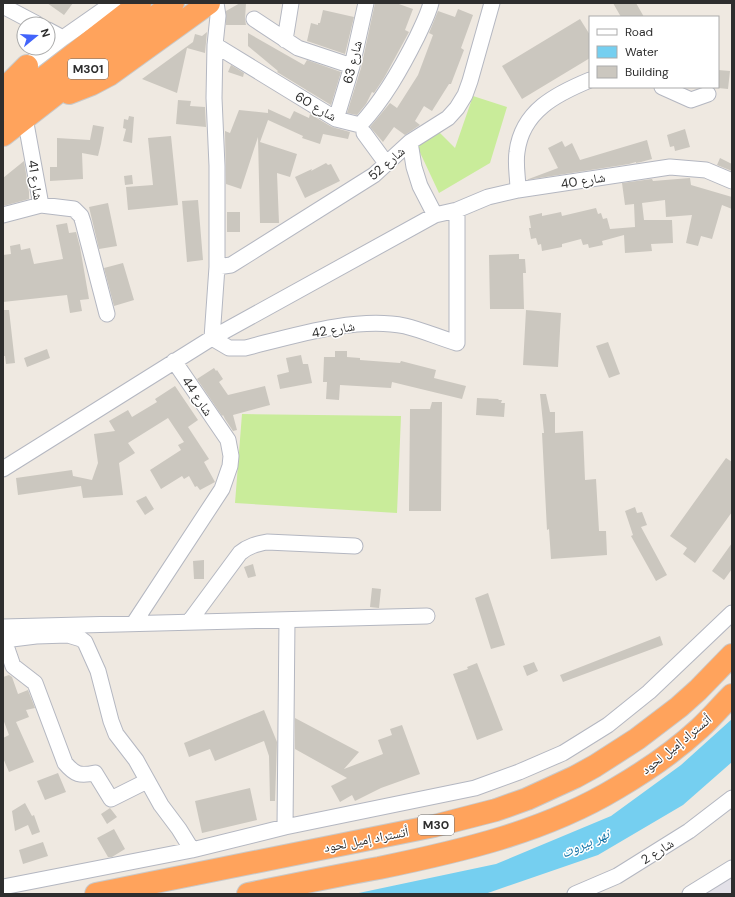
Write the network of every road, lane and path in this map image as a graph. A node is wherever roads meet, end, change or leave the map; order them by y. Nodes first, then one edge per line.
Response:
1 (113, 3) edge
2 (140, 3) edge
3 (173, 3) edge
4 (209, 3) edge
5 (216, 3) edge
6 (291, 3) edge
7 (366, 3) edge
8 (431, 3) edge
9 (492, 3) edge
10 (3, 6) edge
11 (22, 16) edge
12 (254, 19) dead end
13 (56, 34) edge
14 (64, 38) junction
15 (285, 40) junction
16 (215, 45) junction
17 (27, 66) junction
18 (352, 66) junction
19 (589, 80) edge
20 (3, 83) edge
21 (664, 88) edge
22 (3, 90) edge
23 (708, 94) dead end
24 (47, 101) junction
25 (3, 109) edge
26 (25, 118) junction
27 (336, 119) junction
28 (364, 133) dead end
29 (3, 135) edge
30 (410, 142) junction
31 (386, 163) junction
32 (732, 182) edge
33 (518, 190) junction
34 (41, 205) junction
35 (457, 210) junction
36 (3, 215) edge
37 (435, 215) junction
38 (216, 267) junction
39 (107, 314) dead end
40 (212, 338) junction
41 (174, 361) junction
42 (3, 469) edge
43 (355, 546) dead end
44 (732, 612) edge
45 (427, 616) dead end
46 (287, 620) junction
47 (189, 622) junction
48 (134, 623) junction
49 (3, 635) edge
50 (732, 654) edge
51 (8, 668) edge
52 (732, 695) edge
53 (147, 781) junction
54 (732, 798) edge
55 (285, 828) junction
56 (192, 850) junction
57 (732, 868) edge
58 (3, 887) edge
59 (96, 894) edge
60 (248, 894) edge
61 (575, 894) edge
62 (690, 894) edge

1 - 14 street
2 - 25 highway, M301
3 - 24 highway, M301
4 - 24 highway
5 - 16 street
6 - 15 street
7 - 18 street, شارع 63
8 - 27 street, شارع 60
9 - 30 street, شارع 52
10 - 11 street
12 - 15 street
13 - 14 street
14 - 17 street
15 - 18 street
16 - 27 street, شارع 60
16 - 38 street
17 - 20 street
17 - 22 highway
18 - 27 street, شارع 63
19 - 33 street
21 - 23 street
24 - 26 highway, M301
26 - 29 highway, M301
26 - 34 street, شارع 41
28 - 31 street
30 - 31 street, شارع 52
30 - 37 street
31 - 38 street, شارع 52
32 - 33 street, شارع 40
33 - 35 street, شارع 40
34 - 36 street, شارع 41
34 - 39 street
35 - 37 street, شارع 40
35 - 40 street, شارع 42
37 - 40 street, شارع 40
38 - 40 street
40 - 41 street, شارع 40
41 - 42 street, شارع 40
41 - 48 street, شارع 44
43 - 47 street
44 - 55 street
45 - 46 street
46 - 47 street
46 - 55 street
47 - 48 street
48 - 49 street
49 - 51 street
49 - 53 street
50 - 59 highway, أتستراد إميل لحود / M30
51 - 53 street
52 - 60 highway, أتستراد إميل لحود / M30
53 - 56 street
54 - 61 street, شارع 2
55 - 56 street
56 - 58 street
57 - 62 street

